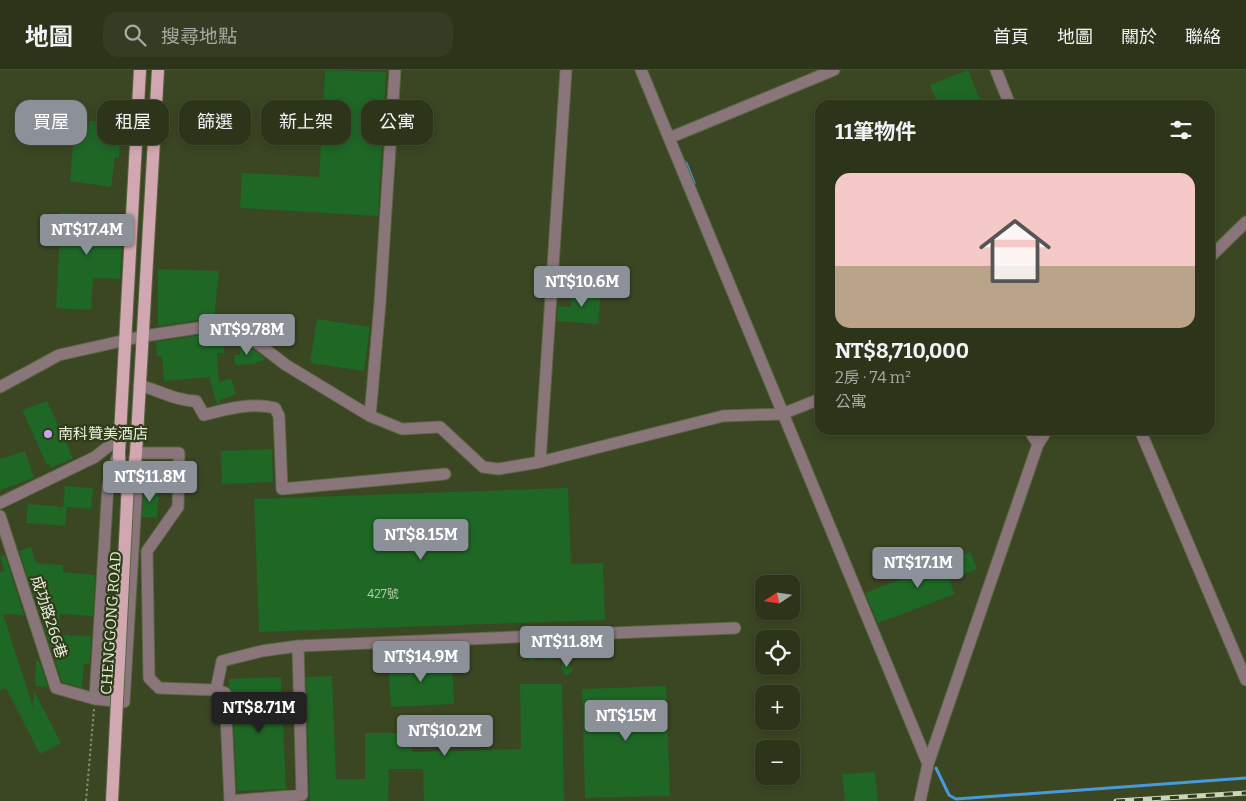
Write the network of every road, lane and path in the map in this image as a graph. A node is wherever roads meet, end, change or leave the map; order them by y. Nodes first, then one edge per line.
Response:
1 (140, 70) edge
2 (158, 70) edge
3 (395, 70) edge
4 (566, 70) edge
5 (641, 70) edge
6 (834, 70) edge
7 (996, 70) edge
8 (810, 74) edge
9 (1008, 100) edge
10 (669, 138) junction
11 (1246, 222) edge
12 (1215, 252) edge
13 (144, 336) junction
14 (127, 340) junction
15 (139, 384) junction
16 (0, 387) edge
17 (815, 401) edge
18 (782, 414) junction
19 (370, 416) junction
20 (1032, 435) edge
21 (1044, 435) edge
22 (1142, 435) edge
23 (120, 437) junction
24 (1038, 444) junction
25 (119, 453) junction
26 (136, 453) junction
27 (540, 462) junction
28 (445, 474) dead end
29 (128, 482) junction
30 (0, 503) edge
31 (0, 516) edge
32 (735, 628) dead end
33 (298, 646) junction
34 (1246, 680) edge
35 (216, 690) junction
36 (95, 699) junction
37 (928, 764) junction
38 (86, 801) edge
39 (112, 801) edge
40 (920, 801) edge

1 - 14 main road, CHENGGONG ROAD
2 - 13 main road, CHENGGONG ROAD
3 - 19 street
4 - 27 street
5 - 10 street
6 - 8 street
7 - 9 street
8 - 10 street
10 - 18 street
11 - 12 street
13 - 14 street
13 - 15 main road, CHENGGONG ROAD
13 - 19 street
14 - 16 street
14 - 23 main road, CHENGGONG ROAD
15 - 26 main road, CHENGGONG ROAD
15 - 28 street
17 - 18 street
18 - 27 street
18 - 37 street
19 - 27 street
20 - 24 street
21 - 24 street
22 - 34 street
23 - 25 main road, CHENGGONG ROAD
23 - 30 street
24 - 37 street
25 - 29 main road, CHENGGONG ROAD
25 - 36 street, CHENGGONG ROAD
26 - 29 main road, CHENGGONG ROAD
26 - 35 street
26 - 36 street, CHENGGONG ROAD
29 - 39 main road, bridge
31 - 36 street, 成功路266巷
32 - 33 street
33 - 35 street
33 - 35 street
36 - 38 path
37 - 40 street

